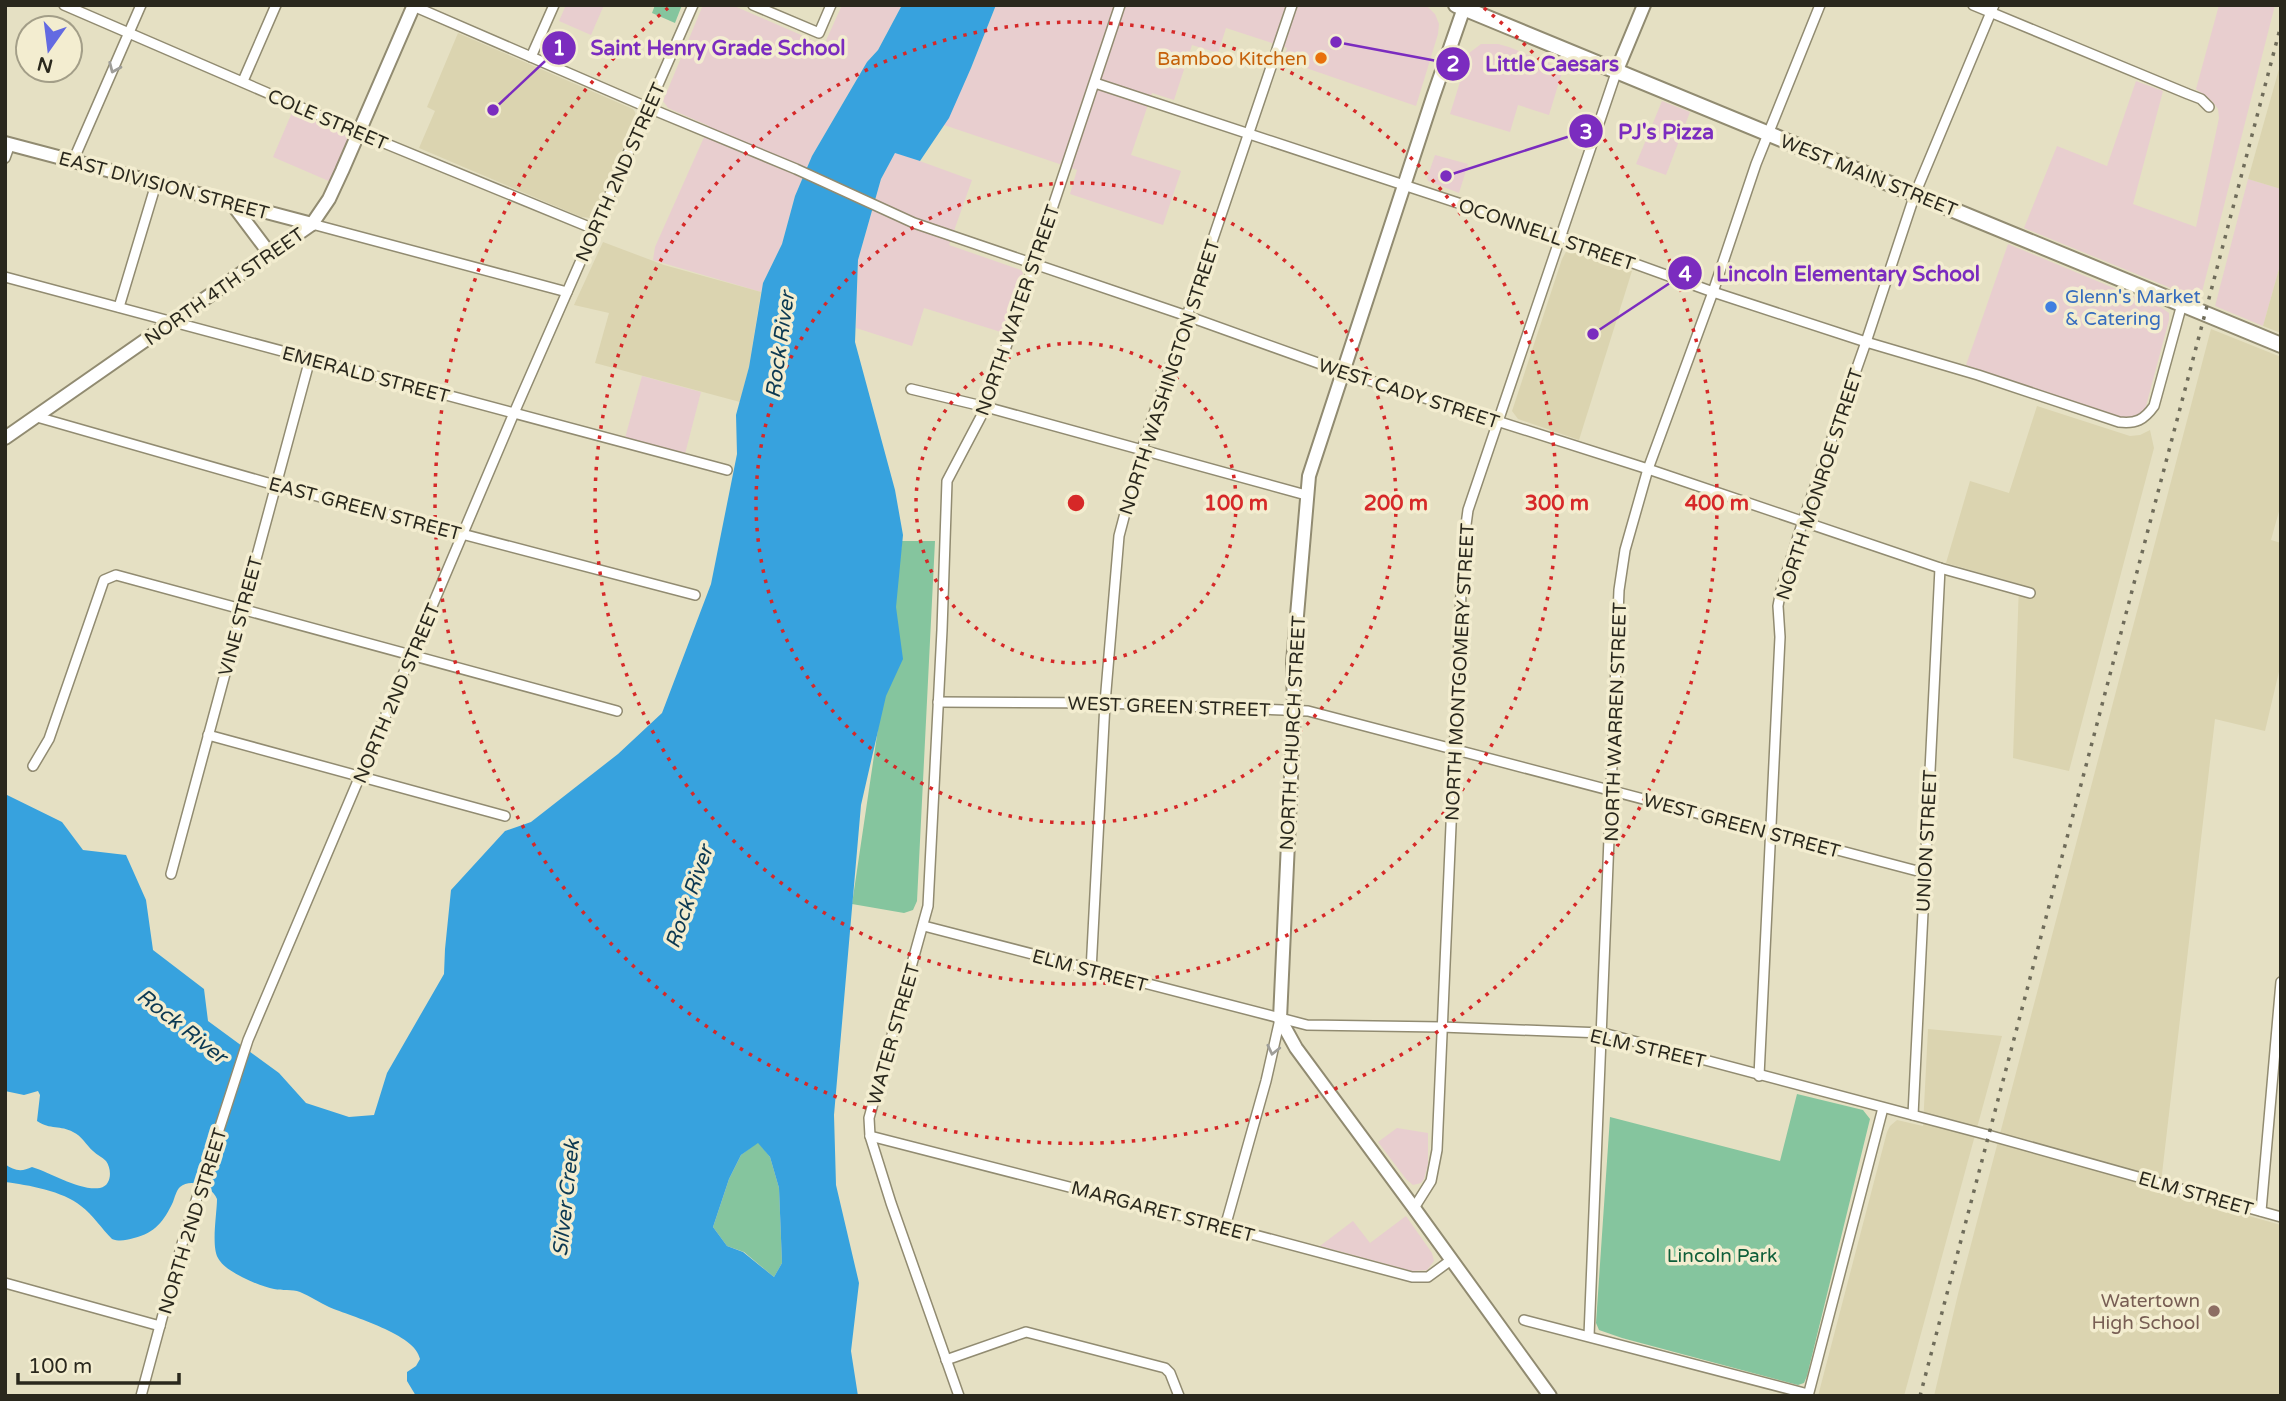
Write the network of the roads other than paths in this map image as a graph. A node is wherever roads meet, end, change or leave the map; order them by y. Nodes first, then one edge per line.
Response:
1 (64, 5) edge
2 (141, 5) edge
3 (276, 5) edge
4 (554, 5) edge
5 (693, 5) edge
6 (753, 5) edge
7 (831, 5) edge
8 (1120, 5) edge
9 (1292, 5) edge
10 (1644, 5) edge
11 (1820, 5) edge
12 (1973, 5) edge
13 (412, 6) edge
14 (1462, 6) edge
15 (1992, 9) edge
16 (129, 33) junction
17 (531, 57) junction
18 (1617, 70) junction
19 (243, 81) junction
20 (1095, 83) junction
21 (2210, 107) dead end
22 (649, 108) junction
23 (360, 133) junction
24 (1249, 133) junction
25 (1768, 133) junction
26 (7, 143) edge
27 (5, 158) edge
28 (73, 161) junction
29 (156, 184) junction
30 (1404, 186) junction
31 (1915, 194) junction
32 (233, 205) junction
33 (312, 224) junction
34 (594, 229) junction
35 (1560, 237) junction
36 (270, 254) junction
37 (1034, 265) junction
38 (5, 277) edge
39 (567, 292) junction
40 (1713, 292) junction
41 (2182, 304) junction
42 (120, 307) junction
43 (1187, 316) junction
44 (173, 322) junction
45 (1866, 342) junction
46 (2281, 345) edge
47 (310, 359) junction
48 (1343, 372) junction
49 (911, 389) dead end
50 (986, 407) junction
51 (514, 414) junction
52 (37, 417) junction
53 (1499, 422) junction
54 (5, 438) edge
55 (1142, 449) junction
56 (1648, 469) junction
57 (727, 470) dead end
58 (275, 485) junction
59 (1306, 495) junction
60 (1803, 521) junction
61 (463, 534) junction
62 (1940, 568) junction
63 (2030, 593) dead end
64 (695, 595) dead end
65 (242, 610) junction
66 (410, 656) junction
67 (938, 702) junction
68 (1105, 703) junction
69 (1294, 709) junction
70 (617, 711) dead end
71 (208, 735) junction
72 (1454, 749) junction
73 (33, 766) dead end
74 (360, 777) junction
75 (1613, 790) junction
76 (505, 816) dead end
77 (1770, 832) junction
78 (1925, 873) junction
79 (171, 874) dead end
80 (924, 926) junction
81 (1091, 971) junction
82 (2281, 982) edge
83 (1280, 1019) junction
84 (1441, 1027) junction
85 (1603, 1034) junction
86 (1759, 1076) junction
87 (1883, 1108) junction
88 (1913, 1115) junction
89 (870, 1136) junction
90 (1414, 1208) junction
91 (2261, 1212) junction
92 (2281, 1217) edge
93 (1225, 1227) junction
94 (1451, 1260) junction
95 (5, 1283) edge
96 (1524, 1320) dead end
97 (160, 1326) junction
98 (1589, 1336) junction
99 (946, 1360) junction
100 (1808, 1395) edge
101 (141, 1396) edge
102 (959, 1396) edge
103 (1179, 1396) edge
104 (1550, 1396) edge

1 - 16 street, COLE STREET
2 - 16 street
3 - 19 street
4 - 17 street
5 - 22 street, NORTH 2ND STREET
6 - 7 street
8 - 20 street, NORTH WATER STREET
9 - 24 street, NORTH WASHINGTON STREET
10 - 18 main road
11 - 25 street, NORTH WARREN STREET
12 - 15 street
13 - 17 street, WEST CADY STREET
13 - 23 main road, NORTH 4TH STREET
14 - 18 main road, WEST MAIN STREET
14 - 30 main road, NORTH CHURCH STREET
15 - 21 street
15 - 31 street, NORTH MONROE STREET
16 - 19 street, COLE STREET
16 -> 28 street
17 - 22 street, WEST CADY STREET
18 - 25 main road, WEST MAIN STREET
18 - 35 street, NORTH MONTGOMERY STREET
19 - 23 street, COLE STREET
20 - 24 street, OCONNELL STREET
20 - 37 street, NORTH WATER STREET
22 - 34 street, NORTH 2ND STREET
22 - 37 street, WEST CADY STREET
23 - 33 main road, NORTH 4TH STREET
23 - 34 street, COLE STREET
24 - 30 street, OCONNELL STREET
24 - 43 street, NORTH WASHINGTON STREET
25 - 31 main road, WEST MAIN STREET
25 - 40 street, NORTH WARREN STREET
26 - 27 street
26 - 28 main road, EAST DIVISION STREET
28 - 29 main road, EAST DIVISION STREET
29 - 32 main road, EAST DIVISION STREET
29 - 42 street
30 - 35 street, OCONNELL STREET
30 - 48 main road, NORTH CHURCH STREET
31 - 41 main road, WEST MAIN STREET
31 - 45 street, NORTH MONROE STREET
32 - 33 main road, EAST DIVISION STREET
32 - 36 main road
33 - 36 main road, NORTH 4TH STREET
33 - 39 street, EAST DIVISION STREET
34 - 39 street, NORTH 2ND STREET
35 - 40 street, OCONNELL STREET
35 - 53 street, NORTH MONTGOMERY STREET
36 - 44 main road, NORTH 4TH STREET
37 - 43 street, WEST CADY STREET
37 - 50 street, NORTH WATER STREET
38 - 42 street, EMERALD STREET
39 - 51 street, NORTH 2ND STREET
40 - 45 street, OCONNELL STREET
40 - 56 street, NORTH WARREN STREET
41 - 45 street, OCONNELL STREET
41 - 46 main road, WEST MAIN STREET
42 - 44 street, EMERALD STREET
43 - 48 street, WEST CADY STREET
43 - 55 street, NORTH WASHINGTON STREET
44 - 47 street, EMERALD STREET
44 - 52 main road, NORTH 4TH STREET
45 - 60 street, NORTH MONROE STREET
47 - 51 street, EMERALD STREET
47 - 58 street, VINE STREET
48 - 53 street, WEST CADY STREET
48 - 59 main road, NORTH CHURCH STREET
49 - 50 street
50 - 55 street
50 - 67 street, NORTH WATER STREET
51 - 57 street, EMERALD STREET
51 - 61 street, NORTH 2ND STREET
52 - 54 main road, NORTH 4TH STREET
52 - 58 street, EAST GREEN STREET
53 - 56 street, WEST CADY STREET
53 - 72 street, NORTH MONTGOMERY STREET
55 - 59 street
55 - 68 street, NORTH WASHINGTON STREET
56 - 60 street, WEST CADY STREET
56 - 75 street, NORTH WARREN STREET
58 - 61 street, EAST GREEN STREET
58 - 65 street, VINE STREET
59 - 69 main road, NORTH CHURCH STREET
60 - 62 street, WEST CADY STREET
60 - 77 street, NORTH MONROE STREET
61 - 64 street, EAST GREEN STREET
61 - 66 street, NORTH 2ND STREET
62 - 63 street, WEST CADY STREET
62 - 78 street, UNION STREET
65 - 66 street
65 - 71 street, VINE STREET
65 - 73 street
66 - 70 street
66 - 74 street, NORTH 2ND STREET
67 - 68 street, WEST GREEN STREET
67 - 80 street, WATER STREET
68 - 69 street, WEST GREEN STREET
68 - 81 street, NORTH WASHINGTON STREET
69 - 72 street, WEST GREEN STREET
69 - 83 main road, NORTH CHURCH STREET
71 - 74 street
71 - 79 street, VINE STREET
72 - 75 street, WEST GREEN STREET
72 - 84 street, NORTH MONTGOMERY STREET
74 - 76 street
74 - 97 street, NORTH 2ND STREET
75 - 77 street, WEST GREEN STREET
75 - 85 street, NORTH WARREN STREET
77 - 78 street, WEST GREEN STREET
77 - 86 street, NORTH MONROE STREET
78 - 88 street, UNION STREET
80 - 81 street, ELM STREET
80 - 89 street, WATER STREET
81 - 83 street, ELM STREET
82 - 91 street
83 - 84 street, ELM STREET
83 - 90 main road
83 -> 93 street
84 - 85 street, ELM STREET
84 - 90 street, NORTH MONTGOMERY STREET
85 - 86 street, ELM STREET
85 - 98 street, NORTH WARREN STREET
86 - 87 street, ELM STREET
87 - 88 street, ELM STREET
87 - 100 street
88 - 91 street, ELM STREET
89 - 93 street, MARGARET STREET
89 - 99 street, WATER STREET
90 - 94 main road
91 - 92 street, ELM STREET
93 - 94 street, MARGARET STREET
94 - 104 main road
95 - 97 street
96 - 98 street
97 - 101 street, NORTH 2ND STREET
98 - 100 street
99 - 102 street, WATER STREET
99 - 103 street

